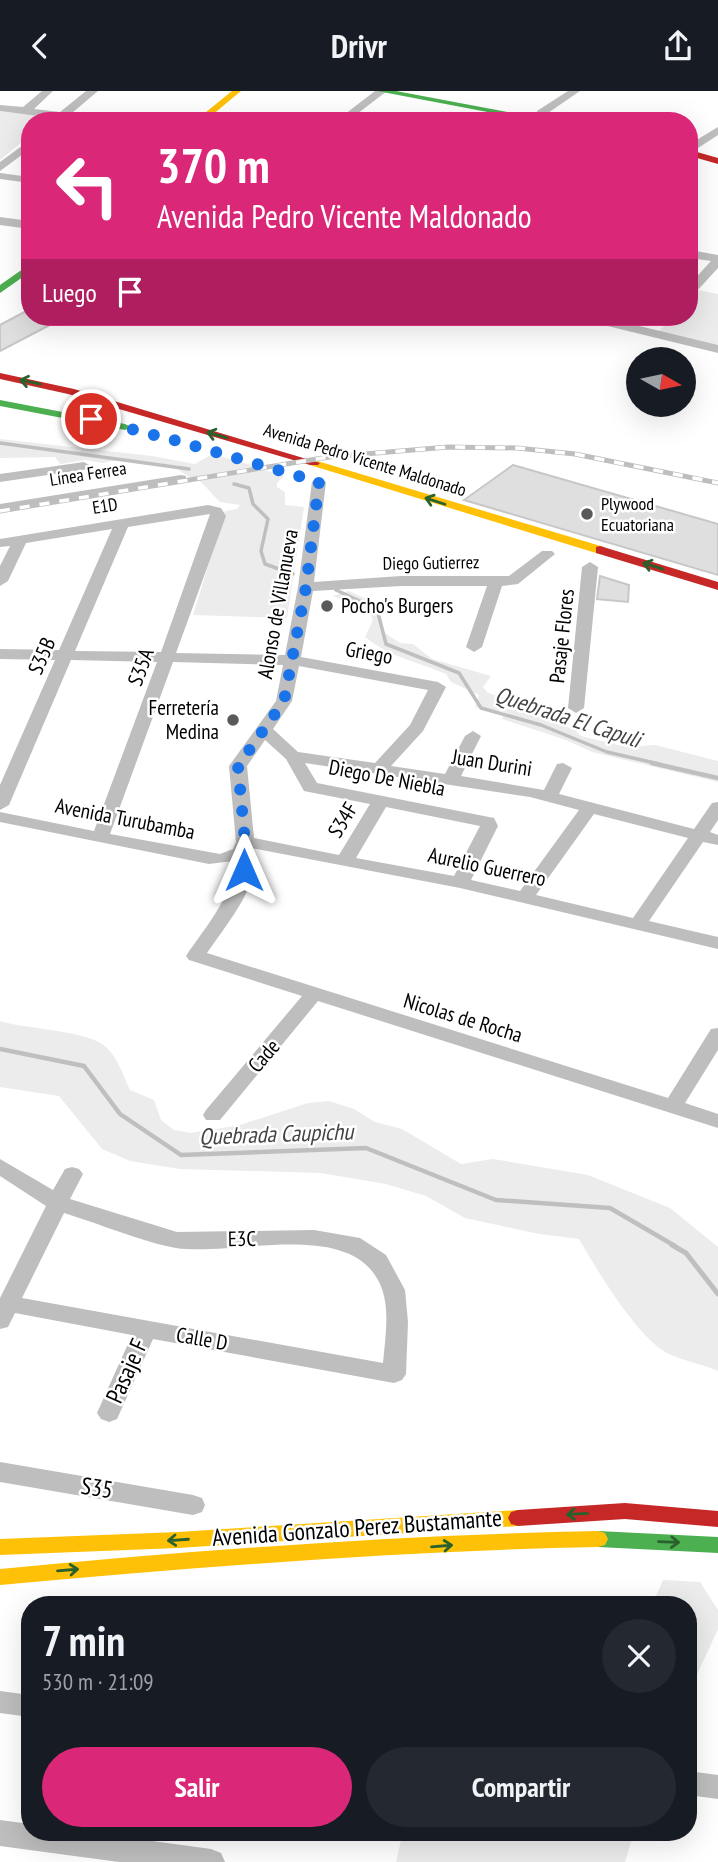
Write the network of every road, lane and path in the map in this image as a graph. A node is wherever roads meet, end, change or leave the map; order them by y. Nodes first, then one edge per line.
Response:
1 (48, 91) edge
2 (93, 91) edge
3 (237, 91) edge
4 (255, 91) edge
5 (382, 91) edge
6 (409, 91) edge
7 (575, 91) edge
8 (0, 96) edge
9 (37, 101) junction
10 (0, 108) edge
11 (25, 111) junction
12 (30, 112) edge
13 (67, 112) edge
14 (210, 112) edge
15 (229, 112) edge
16 (352, 112) edge
17 (508, 112) edge
18 (514, 112) edge
19 (551, 112) edge
20 (718, 130) edge
21 (698, 144) edge
22 (21, 150) edge
23 (698, 151) edge
24 (698, 153) edge
25 (718, 155) edge
26 (718, 162) edge
27 (0, 168) edge
28 (0, 176) edge
29 (21, 179) edge
30 (0, 221) edge
31 (21, 224) edge
32 (698, 256) edge
33 (21, 257) edge
34 (718, 260) edge
35 (713, 272) edge
36 (0, 273) edge
37 (21, 274) edge
38 (698, 284) edge
39 (0, 290) edge
40 (622, 326) edge
41 (656, 326) edge
42 (649, 333) junction
43 (718, 349) edge
44 (0, 376) edge
45 (60, 389) junction
46 (92, 398) junction
47 (0, 403) edge
48 (36, 409) junction
49 (73, 415) junction
50 (140, 431) dead end
51 (84, 466) dead end
52 (0, 478) edge
53 (181, 479) dead end
54 (320, 483) dead end
55 (162, 488) dead end
56 (0, 508) edge
57 (216, 511) joint
58 (0, 515) edge
59 (122, 523) junction
60 (21, 539) junction
61 (0, 543) edge
62 (546, 554) dead end
63 (590, 568) dead end
64 (0, 581) edge
65 (496, 582) junction
66 (718, 586) edge
67 (306, 587) junction
68 (474, 647) dead end
69 (0, 654) edge
70 (65, 656) junction
71 (166, 658) junction
72 (293, 660) junction
73 (438, 687) joint
74 (576, 708) dead end
75 (264, 730) junction
76 (472, 736) dead end
77 (293, 756) junction
78 (380, 768) junction
79 (563, 768) dead end
80 (451, 780) junction
81 (550, 796) junction
82 (380, 803) junction
83 (0, 805) edge
84 (591, 806) junction
85 (718, 807) edge
86 (0, 817) edge
87 (699, 835) junction
88 (100, 838) junction
89 (718, 840) edge
90 (242, 847) junction
91 (344, 862) junction
92 (460, 883) junction
93 (525, 897) junction
94 (638, 924) junction
95 (718, 943) edge
96 (196, 956) joint
97 (313, 995) junction
98 (718, 1034) edge
99 (673, 1106) junction
100 (213, 1115) dead end
101 (718, 1121) edge
102 (0, 1166) edge
103 (72, 1174) dead end
104 (57, 1203) junction
105 (4, 1312) edge
106 (146, 1329) junction
107 (394, 1374) joint
108 (109, 1413) dead end
109 (0, 1472) edge
110 (193, 1505) dead end
111 (718, 1519) edge
112 (718, 1545) edge
113 (0, 1548) edge
114 (0, 1577) edge
115 (0, 1702) edge
116 (21, 1705) edge
117 (697, 1784) edge
118 (718, 1787) edge
119 (0, 1833) edge
120 (21, 1836) edge
121 (58, 1841) edge
122 (211, 1862) edge

1 - 9 street
2 - 13 street
3 - 14 main road
4 - 15 main road
5 - 16 street
5 - 17 main road
6 - 18 main road
7 - 19 street
8 - 9 street
9 - 11 street
10 - 11 street
11 - 12 street
20 - 21 street
22 - 27 street
23 - 25 main road
24 - 26 main road
28 - 29 street
30 - 31 street
32 - 34 street
33 - 36 main road
34 - 35 street
35 - 38 street
37 - 39 main road
40 - 42 street
41 - 42 street
42 - 43 street
45 -> 44 main road, Avenida Pedro Vicente Maldonado
45 - 46 main road, Avenida Pedro Vicente Maldonado
45 - 48 main road
46 - 49 main road
66 -> 46 main road, Avenida Pedro Vicente Maldonado
47 - 48 main road
48 - 49 main road
49 - 50 main road
51 - 52 street
53 - 56 street, Línea Ferrea
54 - 67 street, Alonso de Villanueva
55 - 58 street, Línea Ferrea
57 - 59 street, E1D
57 - 71 street, S35A
59 - 60 street, E1D
59 - 70 street, S35B
60 - 61 street, E1D
60 - 64 street
62 - 65 street, Diego Gutierrez
63 - 74 street, Pasaje Flores
65 - 67 street, Diego Gutierrez
65 - 68 street
67 - 72 street, Alonso de Villanueva
69 - 70 street, Griego
70 - 71 street, Griego
70 - 83 street, S35B
71 - 72 street, Griego
71 - 88 street, S35A
72 - 73 street, Griego
72 - 75 street, Alonso de Villanueva
73 - 78 street
75 - 77 street
75 - 90 street, Alonso de Villanueva
76 - 80 street
77 - 78 street, Juan Durini
77 - 82 street, Diego De Niebla
78 - 80 street, Juan Durini
79 - 81 street
80 - 81 street, Juan Durini
81 - 84 street, Juan Durini
82 - 91 street, S34F
82 - 92 street, Diego De Niebla
84 - 87 street, Juan Durini
84 - 93 street
85 - 87 street
86 - 88 street, Avenida Turubamba
87 - 89 street, Juan Durini
87 - 94 street
88 - 90 street, Avenida Turubamba
90 - 91 street, Aurelio Guerrero
90 - 96 street, Alonso de Villanueva
91 - 92 street, Aurelio Guerrero
92 - 93 street, Aurelio Guerrero
93 - 94 street, Aurelio Guerrero
94 - 95 street, Aurelio Guerrero
96 - 97 street, Nicolas de Rocha
97 - 99 street, Nicolas de Rocha
97 - 100 street, Cade
98 - 99 street
99 - 101 street, Nicolas de Rocha
102 - 104 street, E3C
103 - 104 street
104 - 105 street
104 - 107 street, E3C
105 - 106 street, Calle D
106 - 107 street, Calle D
106 - 108 street, Pasaje F
109 - 110 street, S35
111 -> 113 main road, Avenida Gonzalo Perez Bustamante
114 -> 112 main road, Avenida Gonzalo Perez Bustamante
115 - 116 street
117 - 118 street
119 - 120 street
121 - 122 street

